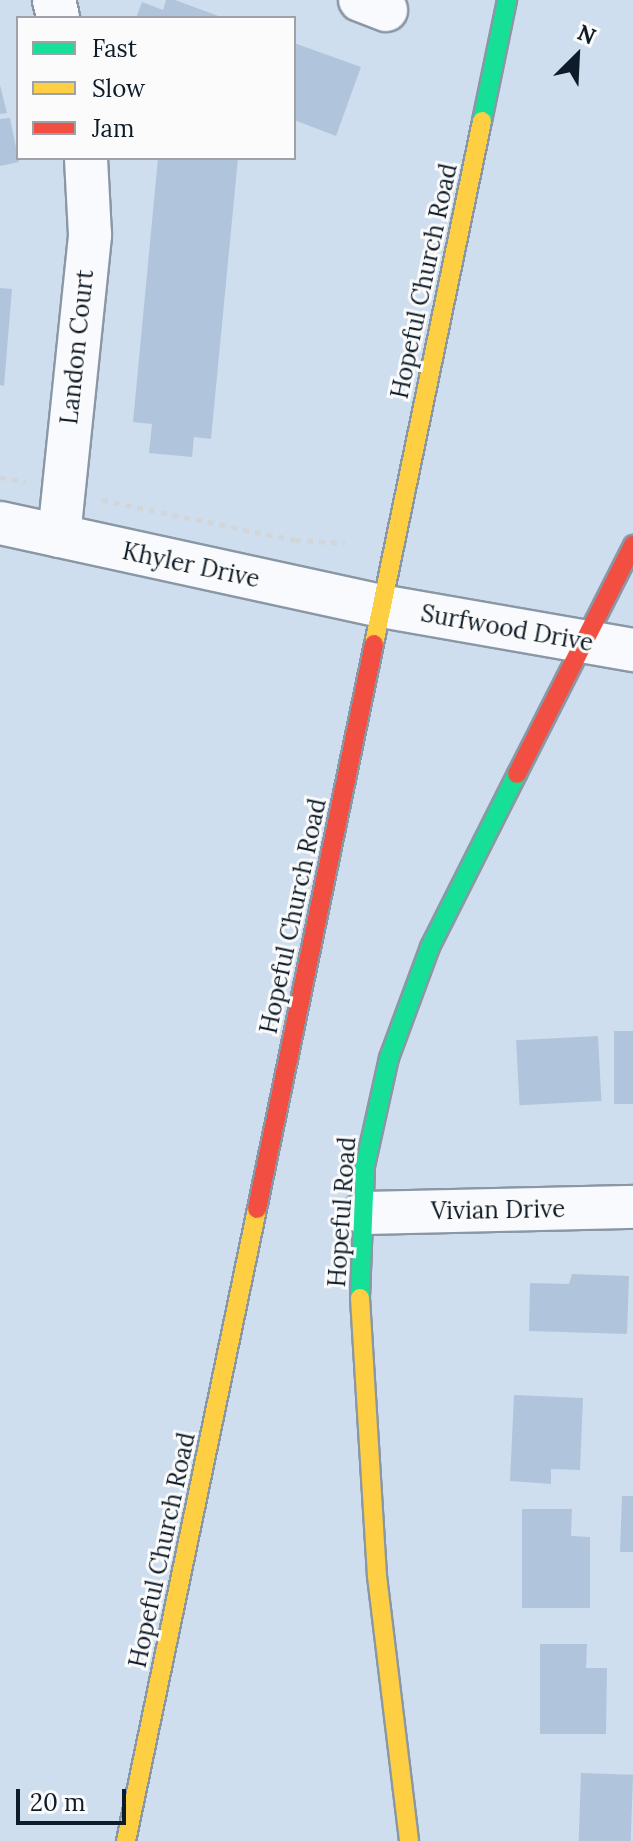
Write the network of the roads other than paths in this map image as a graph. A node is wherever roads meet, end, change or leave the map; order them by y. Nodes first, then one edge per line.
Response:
1 (507, 0) edge
2 (86, 160) edge
3 (0, 523) edge
4 (59, 536) junction
5 (633, 545) edge
6 (381, 606) junction
7 (584, 641) junction
8 (633, 650) edge
9 (633, 1207) edge
10 (364, 1213) junction
11 (126, 1841) edge
12 (409, 1841) edge

1 - 6 main road, Hopeful Church Road
2 - 4 street, Landon Court
3 - 4 street, Khyler Drive
4 - 6 street, Khyler Drive
5 - 7 main road, Hopeful Road
6 - 7 street, Surfwood Drive
6 - 11 main road, Hopeful Church Road
7 - 8 street, Surfwood Drive
7 - 10 main road, Hopeful Road
9 - 10 street, Vivian Drive
10 - 12 main road, Hopeful Road

